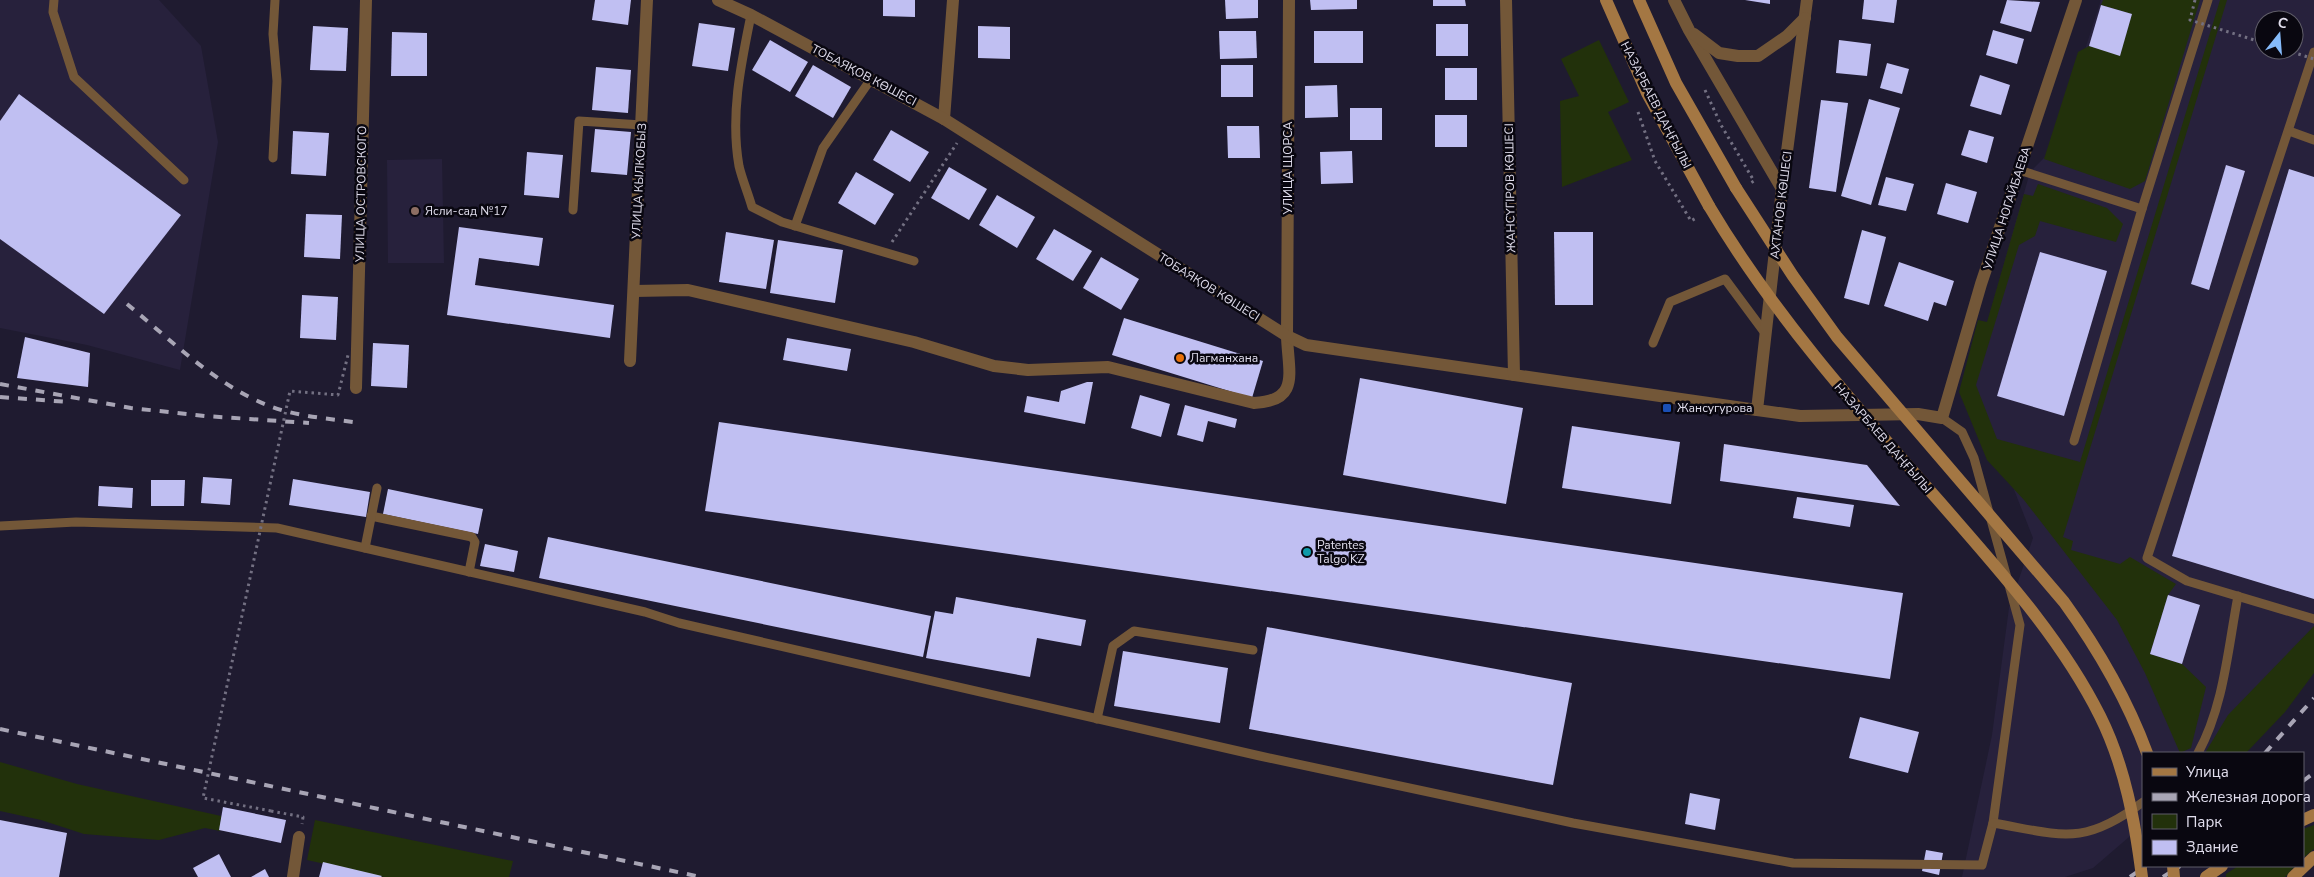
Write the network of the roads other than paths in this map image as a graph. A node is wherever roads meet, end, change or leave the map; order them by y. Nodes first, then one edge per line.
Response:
1 (54, 0) edge
2 (275, 0) edge
3 (366, 0) edge
4 (647, 0) edge
5 (718, 0) edge
6 (953, 0) edge
7 (1289, 0) edge
8 (1506, 0) edge
9 (1606, 0) edge
10 (1639, 0) edge
11 (1674, 0) edge
12 (1807, 0) edge
13 (2076, 0) edge
14 (2208, 0) edge
15 (751, 15) junction
16 (1805, 18) junction
17 (1689, 30) junction
18 (2314, 52) edge
19 (871, 79) junction
20 (944, 119) junction
21 (642, 125) junction
22 (2288, 131) junction
23 (2314, 140) edge
24 (273, 158) dead end
25 (2019, 170) junction
26 (184, 180) dead end
27 (1782, 189) junction
28 (2142, 209) junction
29 (574, 210) dead end
30 (795, 226) junction
31 (914, 262) dead end
32 (634, 290) junction
33 (1765, 333) junction
34 (1287, 336) junction
35 (1653, 343) dead end
36 (630, 361) dead end
37 (1514, 375) junction
38 (356, 388) dead end
39 (1757, 410) junction
40 (1942, 418) junction
41 (2074, 441) dead end
42 (377, 488) dead end
43 (371, 516) junction
44 (0, 526) edge
45 (365, 548) junction
46 (469, 572) junction
47 (2238, 596) junction
48 (2314, 619) edge
49 (1252, 650) dead end
50 (1097, 719) junction
51 (2147, 752) edge
52 (2198, 752) edge
53 (2142, 803) edge
54 (1993, 823) junction
55 (299, 837) road end
56 (2314, 858) edge
57 (2221, 867) edge
58 (294, 877) edge
59 (2142, 877) edge
60 (2206, 877) edge
61 (2293, 877) edge

1 - 26 lane
2 - 24 lane
3 - 38 street, УЛИЦА ОСТРОВСКОГО
4 - 21 street, УЛИЦА КЫЛКОБЫЗ
5 - 15 street, ТОБАЯҚОВ КӨШЕСІ
6 - 20 street
7 - 34 street, УЛИЦА ЩОРСА
8 - 37 street, ЖАНСҮГІРОВ КӨШЕСІ
9 - 59 main road, НАЗАРБАЕВ ДАҢҒЫЛЫ, bridge
10 - 51 main road, bridge
11 - 17 street
12 - 16 street, АХТАНОВ КӨШЕСІ
13 - 25 street, УЛИЦА НОГАЙБАЕВА
14 - 28 lane
15 - 19 street, ТОБАЯҚОВ КӨШЕСІ
15 - 30 lane
16 - 17 street
16 - 27 street, АХТАНОВ КӨШЕСІ
17 - 27 street
18 - 22 lane
19 - 20 street, ТОБАЯҚОВ КӨШЕСІ
19 - 30 lane
20 - 34 street, ТОБАЯҚОВ КӨШЕСІ
21 - 29 lane
21 - 32 street, УЛИЦА КЫЛКОБЫЗ
22 - 23 lane
22 - 47 lane
25 - 28 lane
25 - 40 street, УЛИЦА НОГАЙБАЕВА
27 - 33 street, АХТАНОВ КӨШЕСІ
28 - 41 lane
30 - 31 lane
32 - 34 street, УЛИЦА ЩОРСА
32 - 36 street, УЛИЦА КЫЛКОБЫЗ
33 - 35 lane
33 - 39 street, АХТАНОВ КӨШЕСІ
34 - 37 street, ТОБАЯҚОВ КӨШЕСІ
37 - 39 street, ТОБАЯҚОВ КӨШЕСІ
39 - 40 street, ТОБАЯҚОВ КӨШЕСІ
40 - 54 lane
42 - 43 lane
43 - 45 lane
43 - 46 lane
44 - 45 lane
45 - 46 lane
46 - 50 lane
47 - 48 lane
47 - 52 lane
49 - 50 lane
50 - 54 lane
53 - 54 lane
55 - 58 street
56 - 61 main road
57 - 60 main road

